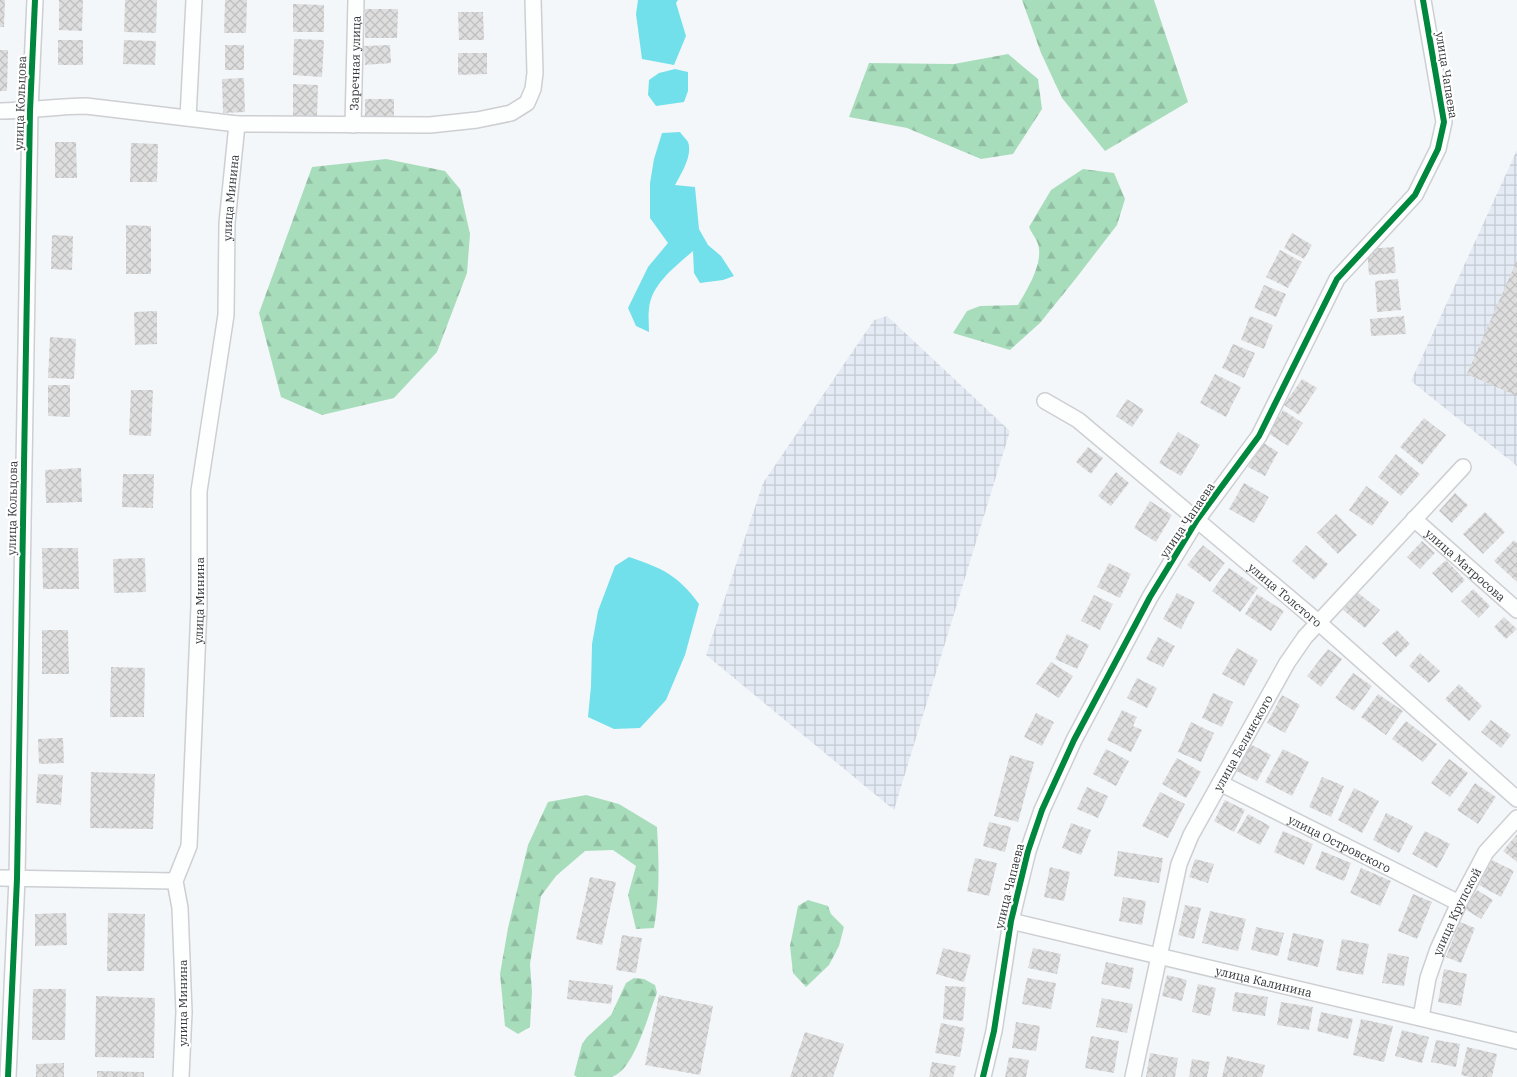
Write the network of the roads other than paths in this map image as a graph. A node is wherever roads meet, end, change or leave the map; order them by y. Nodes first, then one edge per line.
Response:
1 (35, 0) edge
2 (194, 0) edge
3 (356, 0) edge
4 (533, 0) edge
5 (1424, 3) edge
6 (30, 110) junction
7 (0, 111) edge
8 (188, 118) junction
9 (237, 124) junction
10 (353, 125) junction
11 (1045, 401) dead end
12 (1463, 467) dead end
13 (1414, 519) junction
14 (1197, 520) junction
15 (1517, 610) edge
16 (1318, 622) junction
17 (1220, 783) junction
18 (1517, 799) edge
19 (1517, 818) edge
20 (0, 878) edge
21 (17, 879) junction
22 (175, 882) junction
23 (1459, 903) junction
24 (1011, 921) junction
25 (1160, 955) junction
26 (1421, 1017) junction
27 (1517, 1040) edge
28 (8, 1077) edge
29 (182, 1077) edge
30 (984, 1077) edge
31 (1133, 1077) edge

1 - 6 street, улица Кольцова
2 - 8 street
3 - 10 street, Заречная улица
4 - 10 street
5 - 14 street, улица Чапаева
6 - 7 street
6 - 8 street
6 - 21 street, улица Кольцова
8 - 9 street
9 - 10 street
9 - 22 street, улица Минина
11 - 14 street, улица Толстого
12 - 13 street, улица Белинского
13 - 15 street, улица Матросова
13 - 16 street, улица Белинского
14 - 16 street, улица Толстого
14 - 24 street, улица Чапаева
16 - 17 street, улица Белинского
16 - 18 street, улица Толстого
17 - 23 street, улица Островского
17 - 25 street, улица Белинского
19 - 23 street, улица Крупской
20 - 21 street
21 - 22 street
21 - 28 street, улица Кольцова
22 - 29 street, улица Минина
23 - 26 street, улица Крупской
24 - 25 street, улица Калинина
24 - 30 street, улица Чапаева
25 - 26 street, улица Калинина
25 - 31 street, улица Белинского
26 - 27 street, улица Калинина

